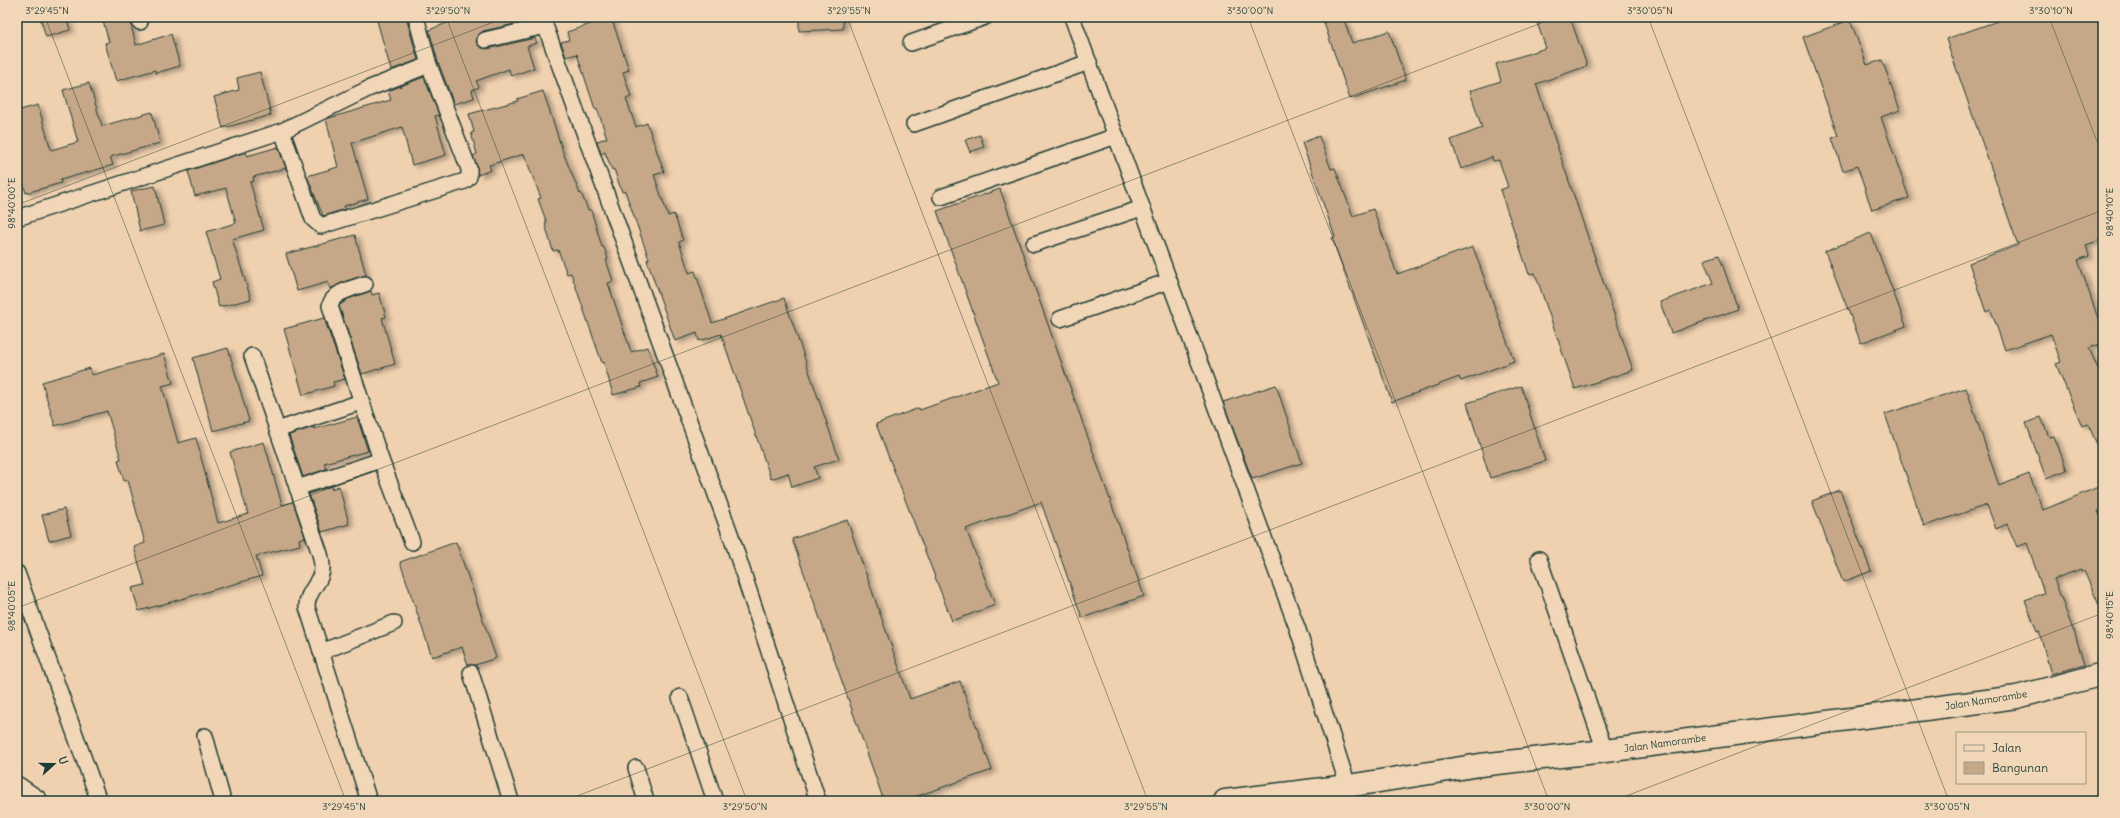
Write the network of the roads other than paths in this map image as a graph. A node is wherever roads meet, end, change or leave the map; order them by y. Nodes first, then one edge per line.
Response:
1 (416, 17) edge
2 (986, 17) edge
3 (1072, 17) edge
4 (543, 22) edge
5 (485, 40) dead end
6 (911, 43) dead end
7 (1088, 62) junction
8 (429, 65) junction
9 (914, 124) dead end
10 (282, 131) junction
11 (1116, 136) junction
12 (941, 197) dead end
13 (1142, 208) junction
14 (17, 218) edge
15 (1034, 244) dead end
16 (1169, 281) junction
17 (365, 284) dead end
18 (1060, 319) dead end
19 (252, 356) dead end
20 (361, 402) junction
21 (277, 430) junction
22 (381, 460) junction
23 (296, 488) junction
24 (412, 542) dead end
25 (1539, 559) dead end
26 (17, 572) edge
27 (394, 624) dead end
28 (321, 652) junction
29 (471, 673) dead end
30 (2103, 674) edge
31 (680, 697) dead end
32 (205, 736) dead end
33 (1605, 751) junction
34 (636, 768) dead end
35 (1348, 786) junction
36 (17, 788) edge
37 (36, 801) edge
38 (99, 801) edge
39 (223, 801) edge
40 (369, 801) edge
41 (511, 801) edge
42 (646, 801) edge
43 (715, 801) edge
44 (818, 801) edge
45 (1225, 801) edge

1 - 8 street
2 - 6 street
3 - 7 street
4 - 5 street
4 - 44 street
7 - 9 street
7 - 11 street
8 - 10 street
8 - 10 street
10 - 14 street
11 - 12 street
11 - 13 street
13 - 15 street
13 - 16 street
16 - 18 street
16 - 35 street
17 - 20 street
19 - 21 street
20 - 21 street
20 - 22 street
21 - 23 street
22 - 23 street
22 - 24 street
23 - 28 street
25 - 33 street
26 - 38 street
27 - 28 street
28 - 40 street
29 - 41 street
30 - 33 main road, Jalan Namorambe
31 - 43 street
32 - 39 street
33 - 35 main road, Jalan Namorambe
34 - 42 street
35 - 45 main road, Jalan Namorambe
36 - 37 main road

